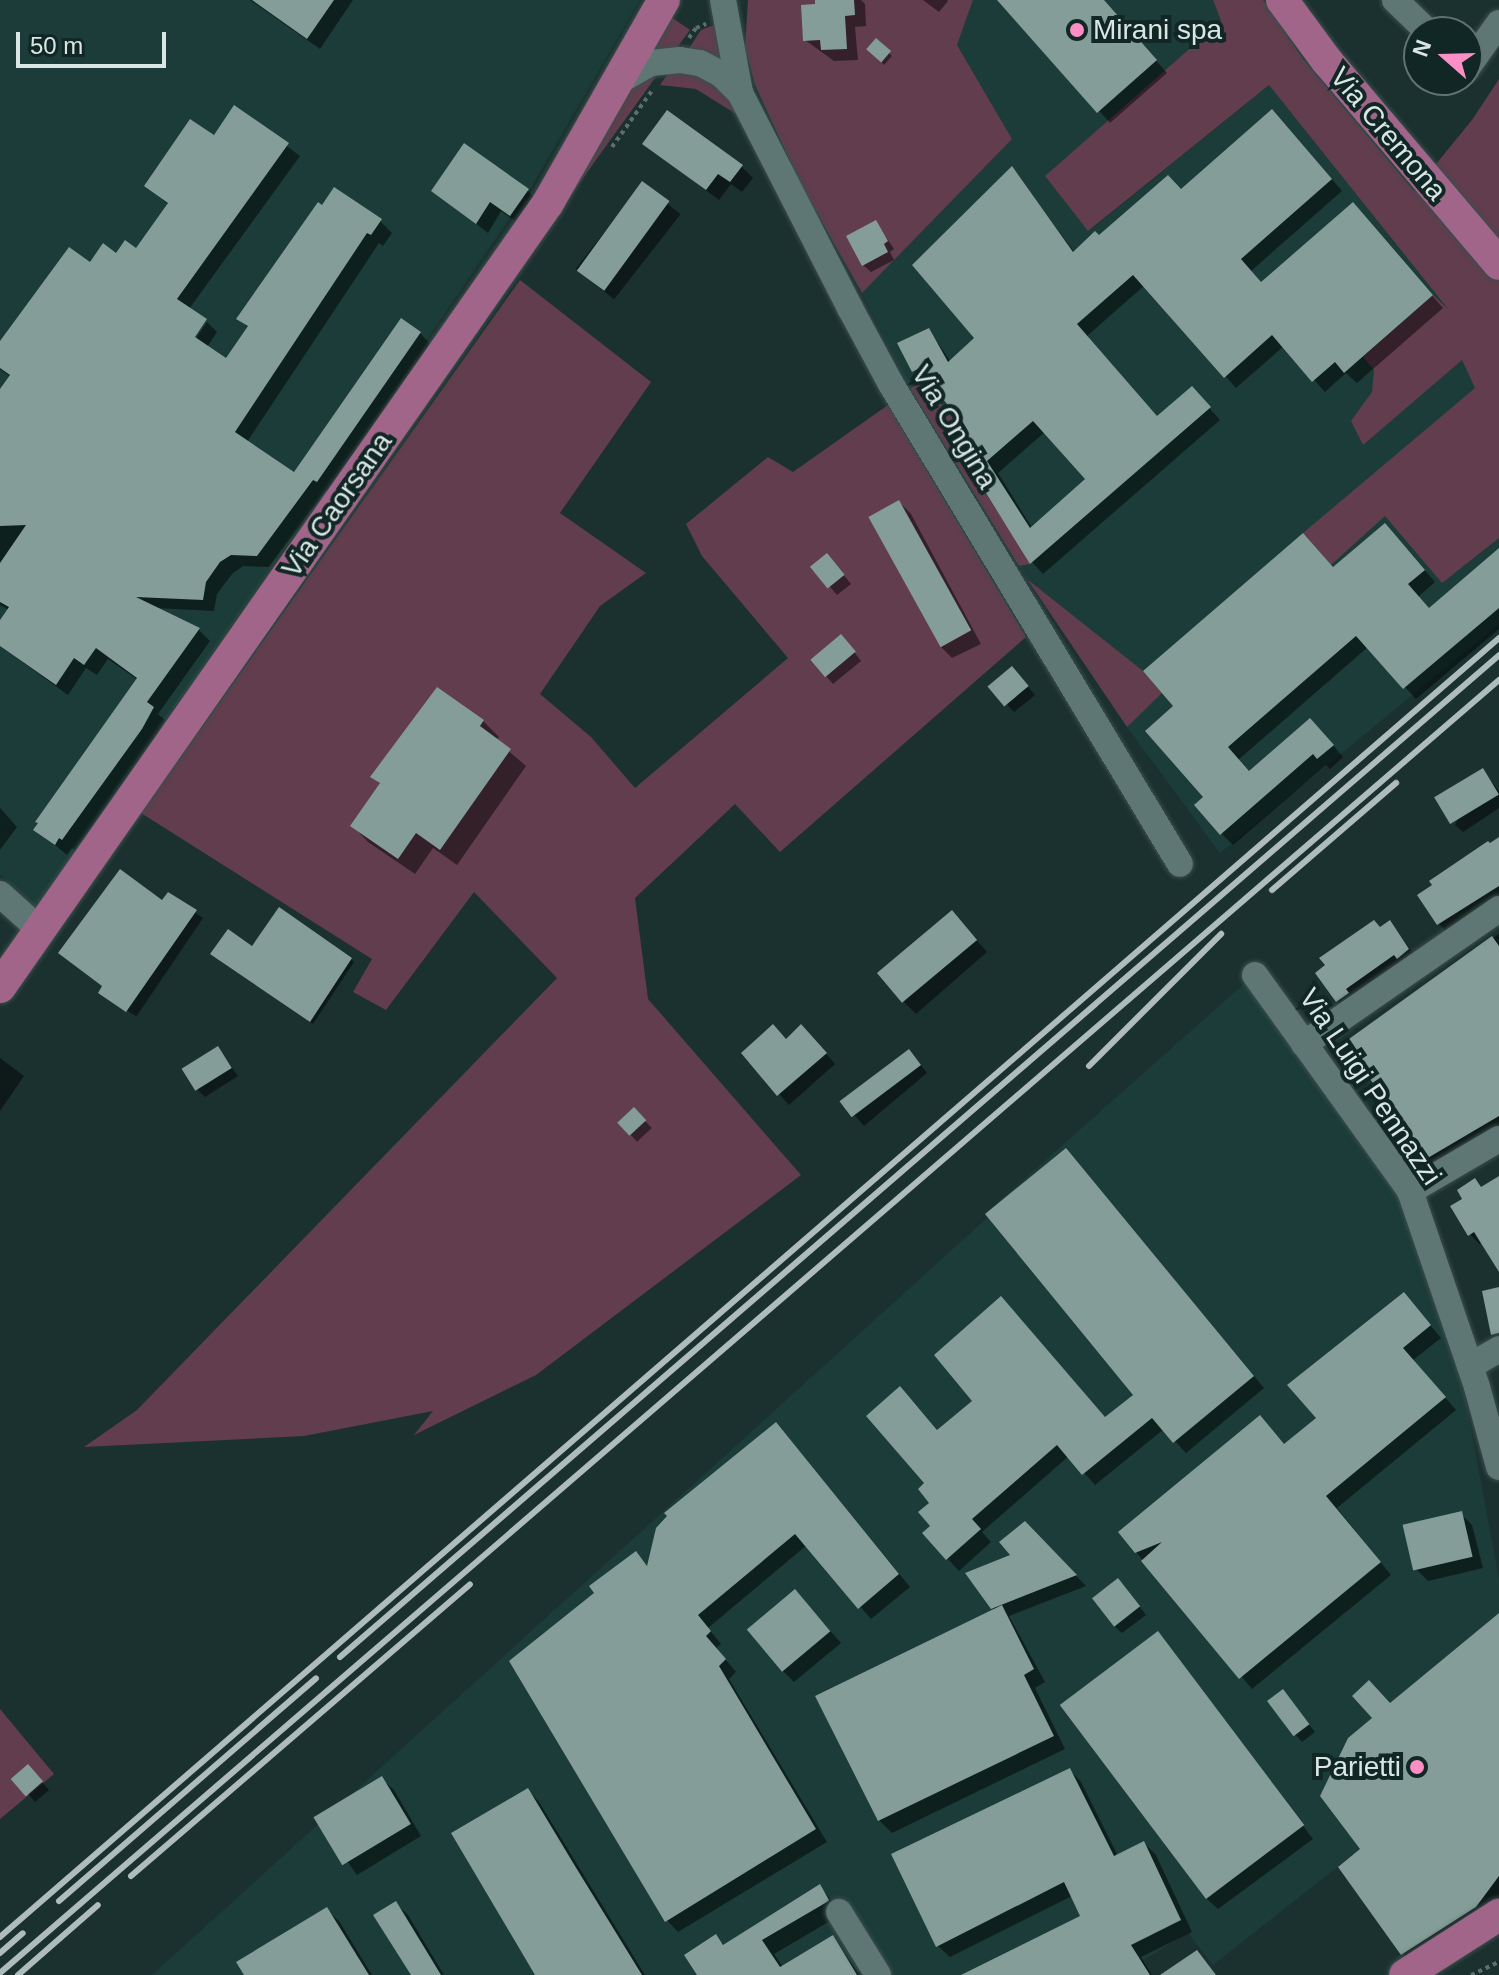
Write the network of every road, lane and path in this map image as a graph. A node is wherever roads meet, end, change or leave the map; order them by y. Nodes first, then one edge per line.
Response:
1 (1282, 0) edge
2 (1395, 0) edge
3 (670, 9) edge
4 (718, 10) edge
5 (1412, 16) edge
6 (1499, 23) edge
7 (696, 28) junction
8 (687, 41) dead end
9 (1483, 46) edge
10 (621, 80) junction
11 (740, 93) junction
12 (1499, 264) edge
13 (1180, 864) dead end
14 (0, 894) edge
15 (1499, 909) edge
16 (40, 930) junction
17 (1255, 975) dead end
18 (0, 987) edge
19 (1304, 1044) junction
20 (1499, 1139) edge
21 (1410, 1191) junction
22 (1499, 1349) edge
23 (1470, 1366) junction
24 (1499, 1467) edge
25 (839, 1912) dead end
26 (1499, 1915) edge
27 (1499, 1944) edge
28 (1499, 1962) edge
29 (878, 1975) edge
30 (1405, 1975) edge
31 (1445, 1975) edge
32 (1471, 1975) edge

1 - 12 main road, Via Cremona
2 - 5 street
3 - 7 path
3 - 10 main road, Via Caorsana
4 - 7 path
4 - 11 street, Via Ongina
6 - 9 street
7 - 8 path
10 - 11 street
10 - 16 main road, Via Caorsana
11 - 13 street, Via Ongina
14 - 16 street
15 - 19 street
16 - 18 main road, Via Caorsana
17 - 19 street, Via Luigi Pennazzi
19 - 21 street, Via Luigi Pennazzi
20 - 21 street
21 - 23 street, Via Luigi Pennazzi
22 - 23 street
23 - 24 street, Via Luigi Pennazzi
25 - 29 street
26 - 30 main road
27 - 31 main road
28 - 32 path

